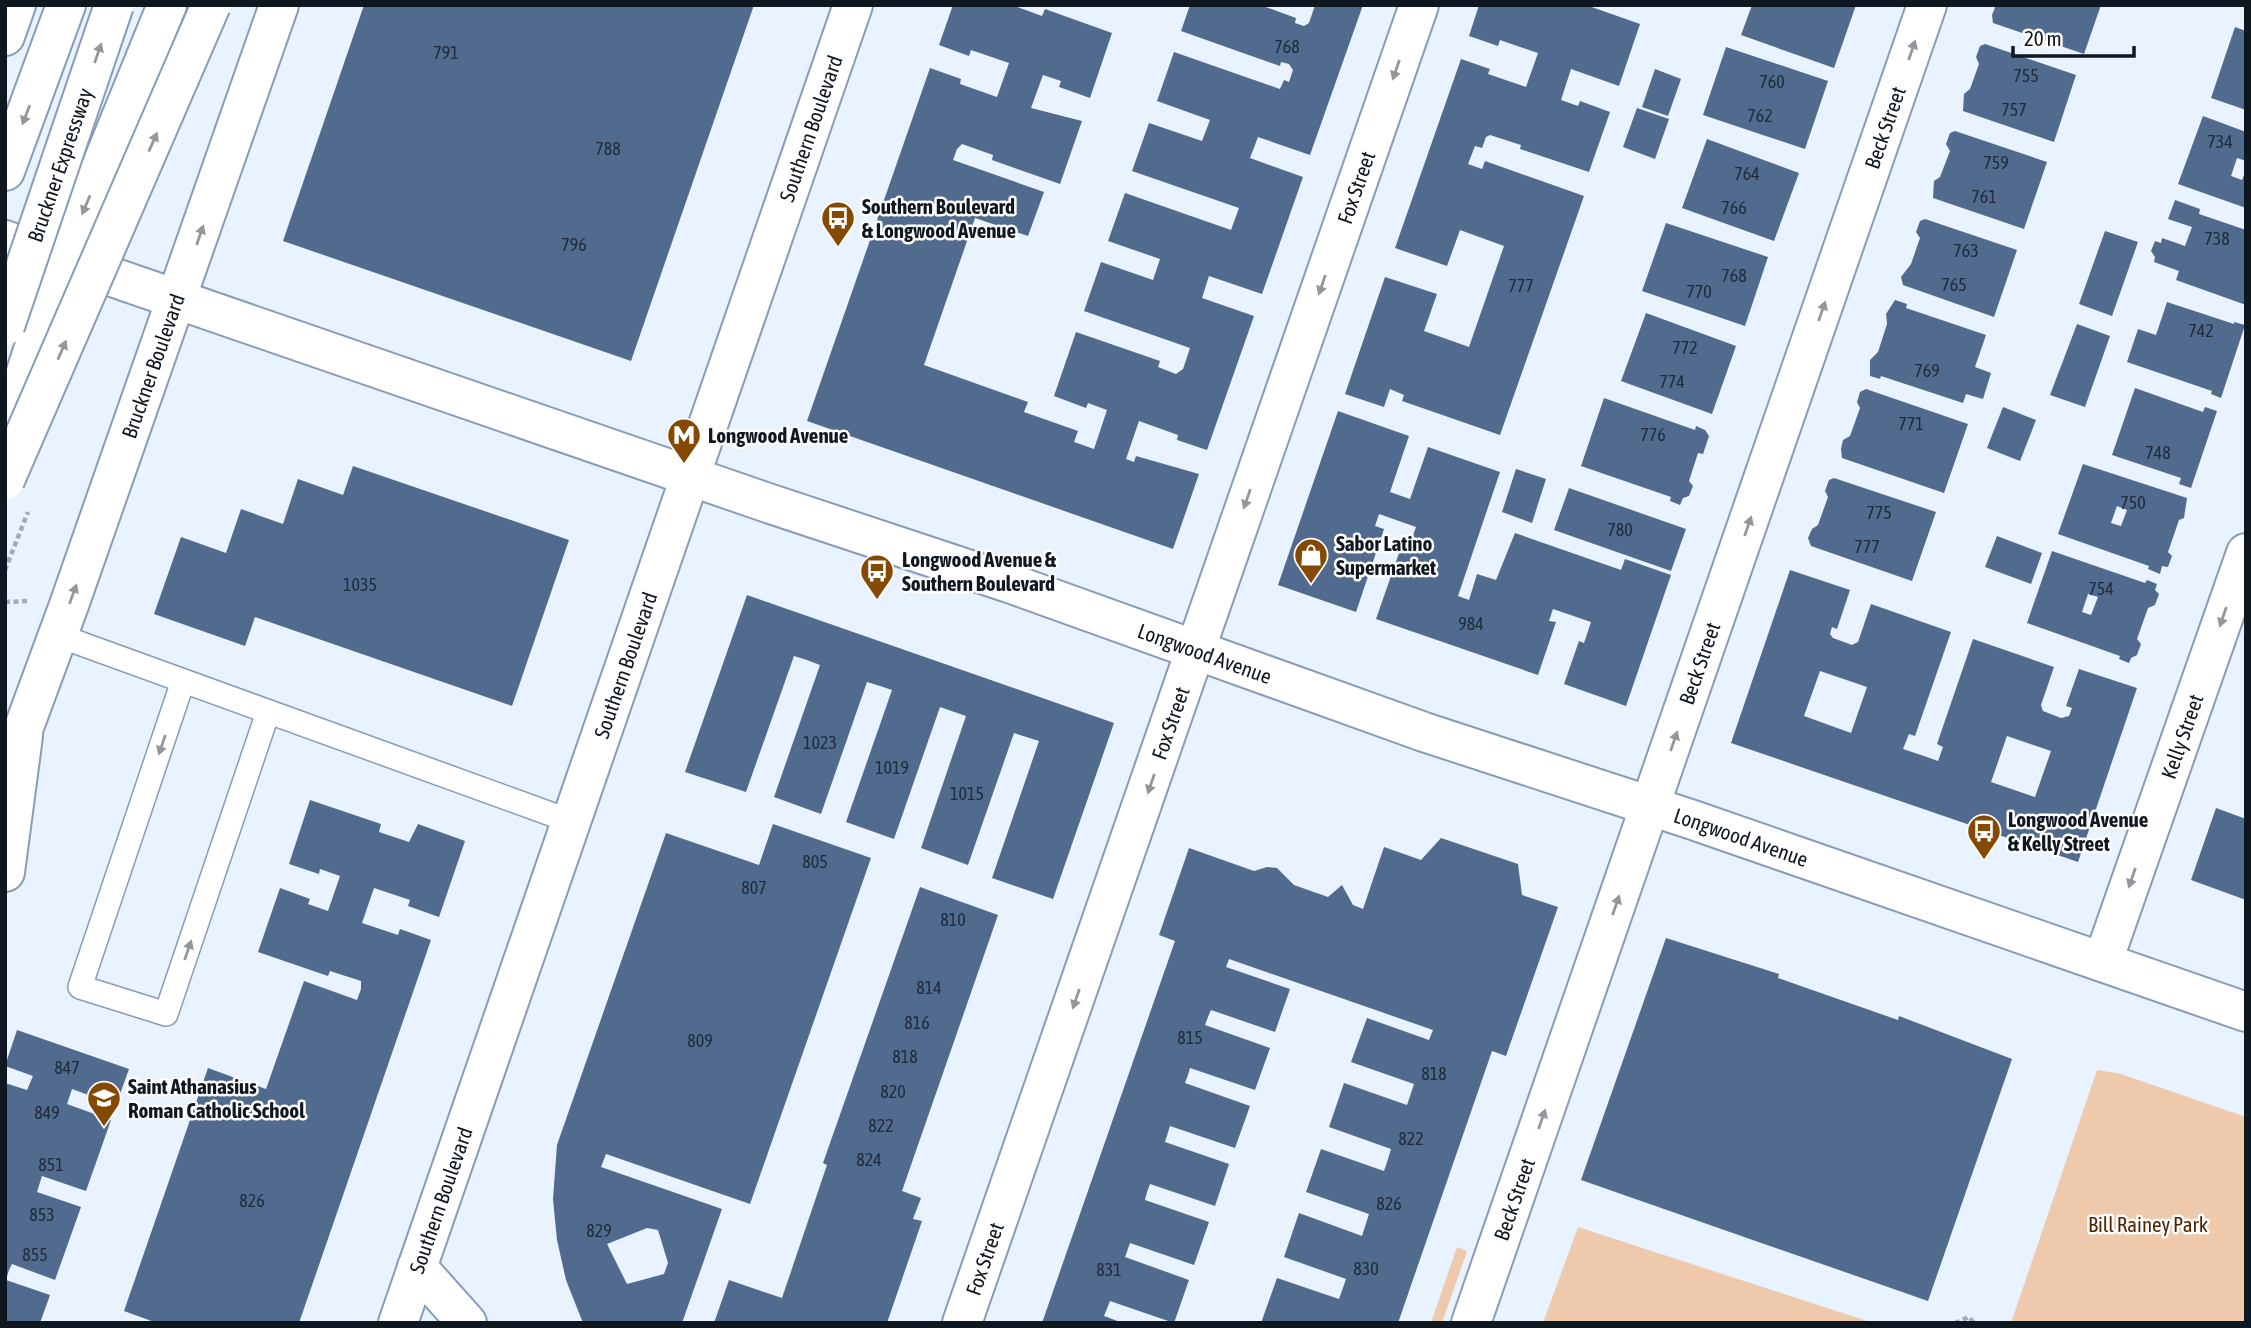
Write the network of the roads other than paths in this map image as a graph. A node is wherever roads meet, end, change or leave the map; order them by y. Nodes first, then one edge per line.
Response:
1 (16, 5) edge
2 (66, 5) edge
3 (114, 5) edge
4 (167, 5) edge
5 (211, 5) edge
6 (279, 5) edge
7 (853, 5) edge
8 (1419, 5) edge
9 (1927, 5) edge
10 (5, 36) edge
11 (5, 170) edge
12 (5, 240) edge
13 (63, 260) junction
14 (178, 299) junction
15 (5, 326) edge
16 (5, 435) edge
17 (689, 476) junction
18 (5, 480) edge
19 (2246, 553) edge
20 (57, 635) junction
21 (1195, 649) junction
22 (183, 681) junction
23 (268, 712) junction
24 (15, 724) edge
25 (5, 763) edge
26 (1651, 806) junction
27 (570, 821) junction
28 (5, 872) edge
29 (2103, 961) junction
30 (2246, 1012) edge
31 (417, 1267) junction
32 (398, 1323) edge
33 (467, 1323) edge
34 (962, 1323) edge
35 (1471, 1323) edge

1 - 10 main road
2 -> 11 main road
15 -> 3 main road, Bruckner Expressway, bridge
4 -> 13 main road
18 -> 5 main road, bridge
14 -> 6 main road, Bruckner Boulevard
7 - 17 main road, Southern Boulevard
8 -> 21 main road, Fox Street
26 -> 9 main road, Beck Street
12 - 13 main road, Longwood Avenue
13 - 14 main road, Longwood Avenue
13 - 16 main road
14 - 17 main road, Longwood Avenue
20 -> 14 main road, Bruckner Boulevard
17 - 21 main road, Longwood Avenue
17 - 27 main road, Southern Boulevard
19 -> 29 main road, Kelly Street
20 - 22 lane
20 - 24 main road, Bruckner Boulevard
21 - 26 main road, Longwood Avenue
21 -> 34 main road, Fox Street
22 - 23 lane
22 -> 23 lane
23 - 27 lane
24 - 25 main road, Bruckner Boulevard
24 - 28 main road, Bruckner Boulevard
26 - 29 main road, Longwood Avenue
35 -> 26 main road, Beck Street
27 - 31 main road, Southern Boulevard
29 - 30 main road, Longwood Avenue
31 - 32 main road, Southern Boulevard
31 - 33 main road

